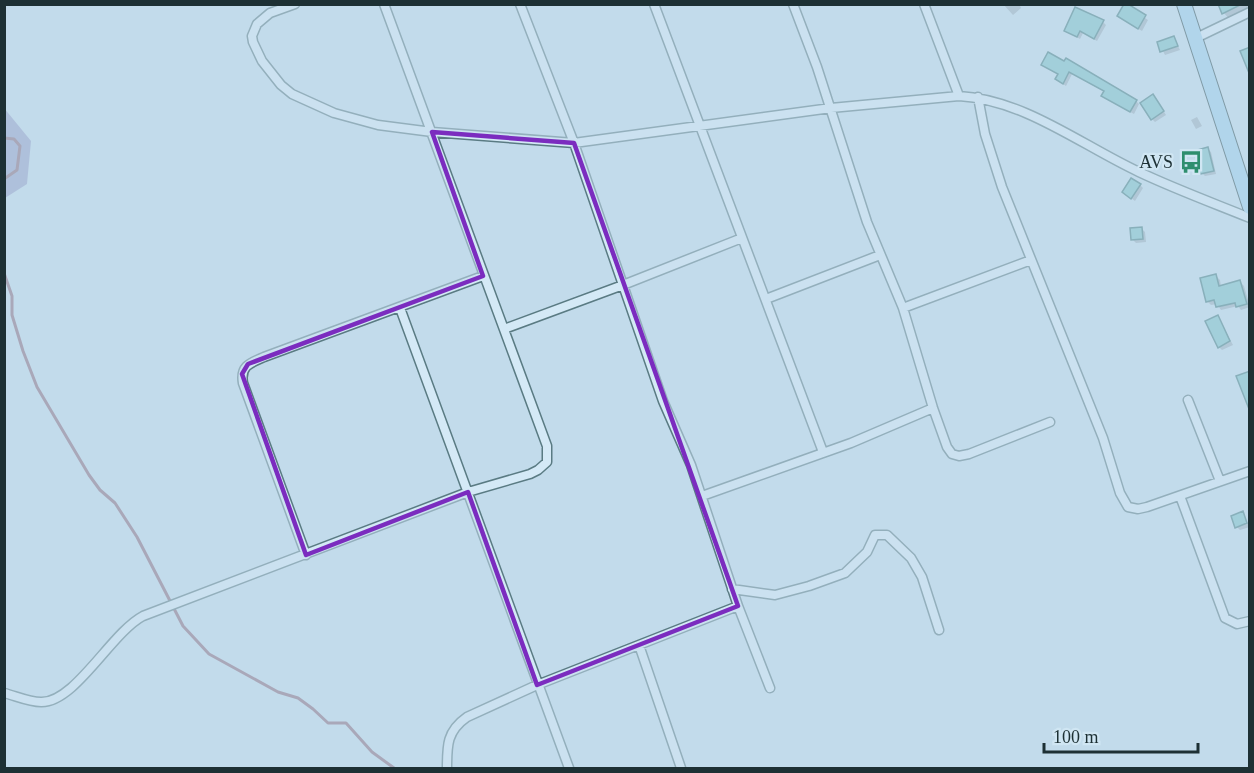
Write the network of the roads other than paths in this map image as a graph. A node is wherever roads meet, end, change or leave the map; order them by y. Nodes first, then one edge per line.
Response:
1 (295, 4) edge
2 (384, 4) edge
3 (520, 4) edge
4 (654, 4) edge
5 (793, 4) edge
6 (924, 4) edge
7 (1184, 4) edge
8 (1250, 12) edge
9 (1194, 39) junction
10 (959, 96) junction
11 (978, 97) junction
12 (831, 108) junction
13 (700, 125) junction
14 (432, 132) junction
15 (574, 144) junction
16 (1250, 207) edge
17 (1250, 218) edge
18 (742, 238) junction
19 (880, 255) junction
20 (1031, 260) junction
21 (483, 276) junction
22 (623, 285) junction
23 (766, 299) junction
24 (400, 308) junction
25 (903, 308) junction
26 (504, 329) junction
27 (1188, 400) dead end
28 (933, 408) junction
29 (1050, 422) dead end
30 (823, 452) junction
31 (1250, 471) edge
32 (1220, 481) junction
33 (468, 492) junction
34 (702, 496) junction
35 (1180, 496) junction
36 (306, 555) junction
37 (732, 589) junction
38 (738, 606) junction
39 (1250, 621) edge
40 (939, 630) dead end
41 (639, 645) junction
42 (537, 685) junction
43 (770, 688) dead end
44 (4, 693) edge
45 (447, 768) edge
46 (569, 768) edge
47 (681, 768) edge

1 - 14 street
2 - 14 street
3 - 15 street
4 - 13 street
5 - 12 street
6 - 10 street
7 - 9 main road
8 - 9 street
9 - 16 main road
10 - 11 street
10 - 12 street
11 - 17 street
11 - 20 street
12 - 13 street
12 - 19 street
13 - 15 street
13 - 18 street
14 - 15 street
14 - 21 street
15 - 22 street
18 - 22 street
18 - 23 street
19 - 23 street
19 - 25 street
20 - 25 street
20 - 35 street
21 - 24 street
21 - 26 street
22 - 26 street
22 - 34 street
23 - 30 street
24 - 33 street
24 - 36 street
25 - 28 street
26 - 33 street
27 - 32 street
28 - 29 street
28 - 30 street
30 - 34 street
31 - 32 street
32 - 35 street
33 - 36 street
33 - 42 street
34 - 37 street
35 - 39 street
36 - 44 street
37 - 38 street
37 - 40 street
38 - 41 street
38 - 43 street
41 - 42 street
41 - 47 street
42 - 45 street
42 - 46 street

